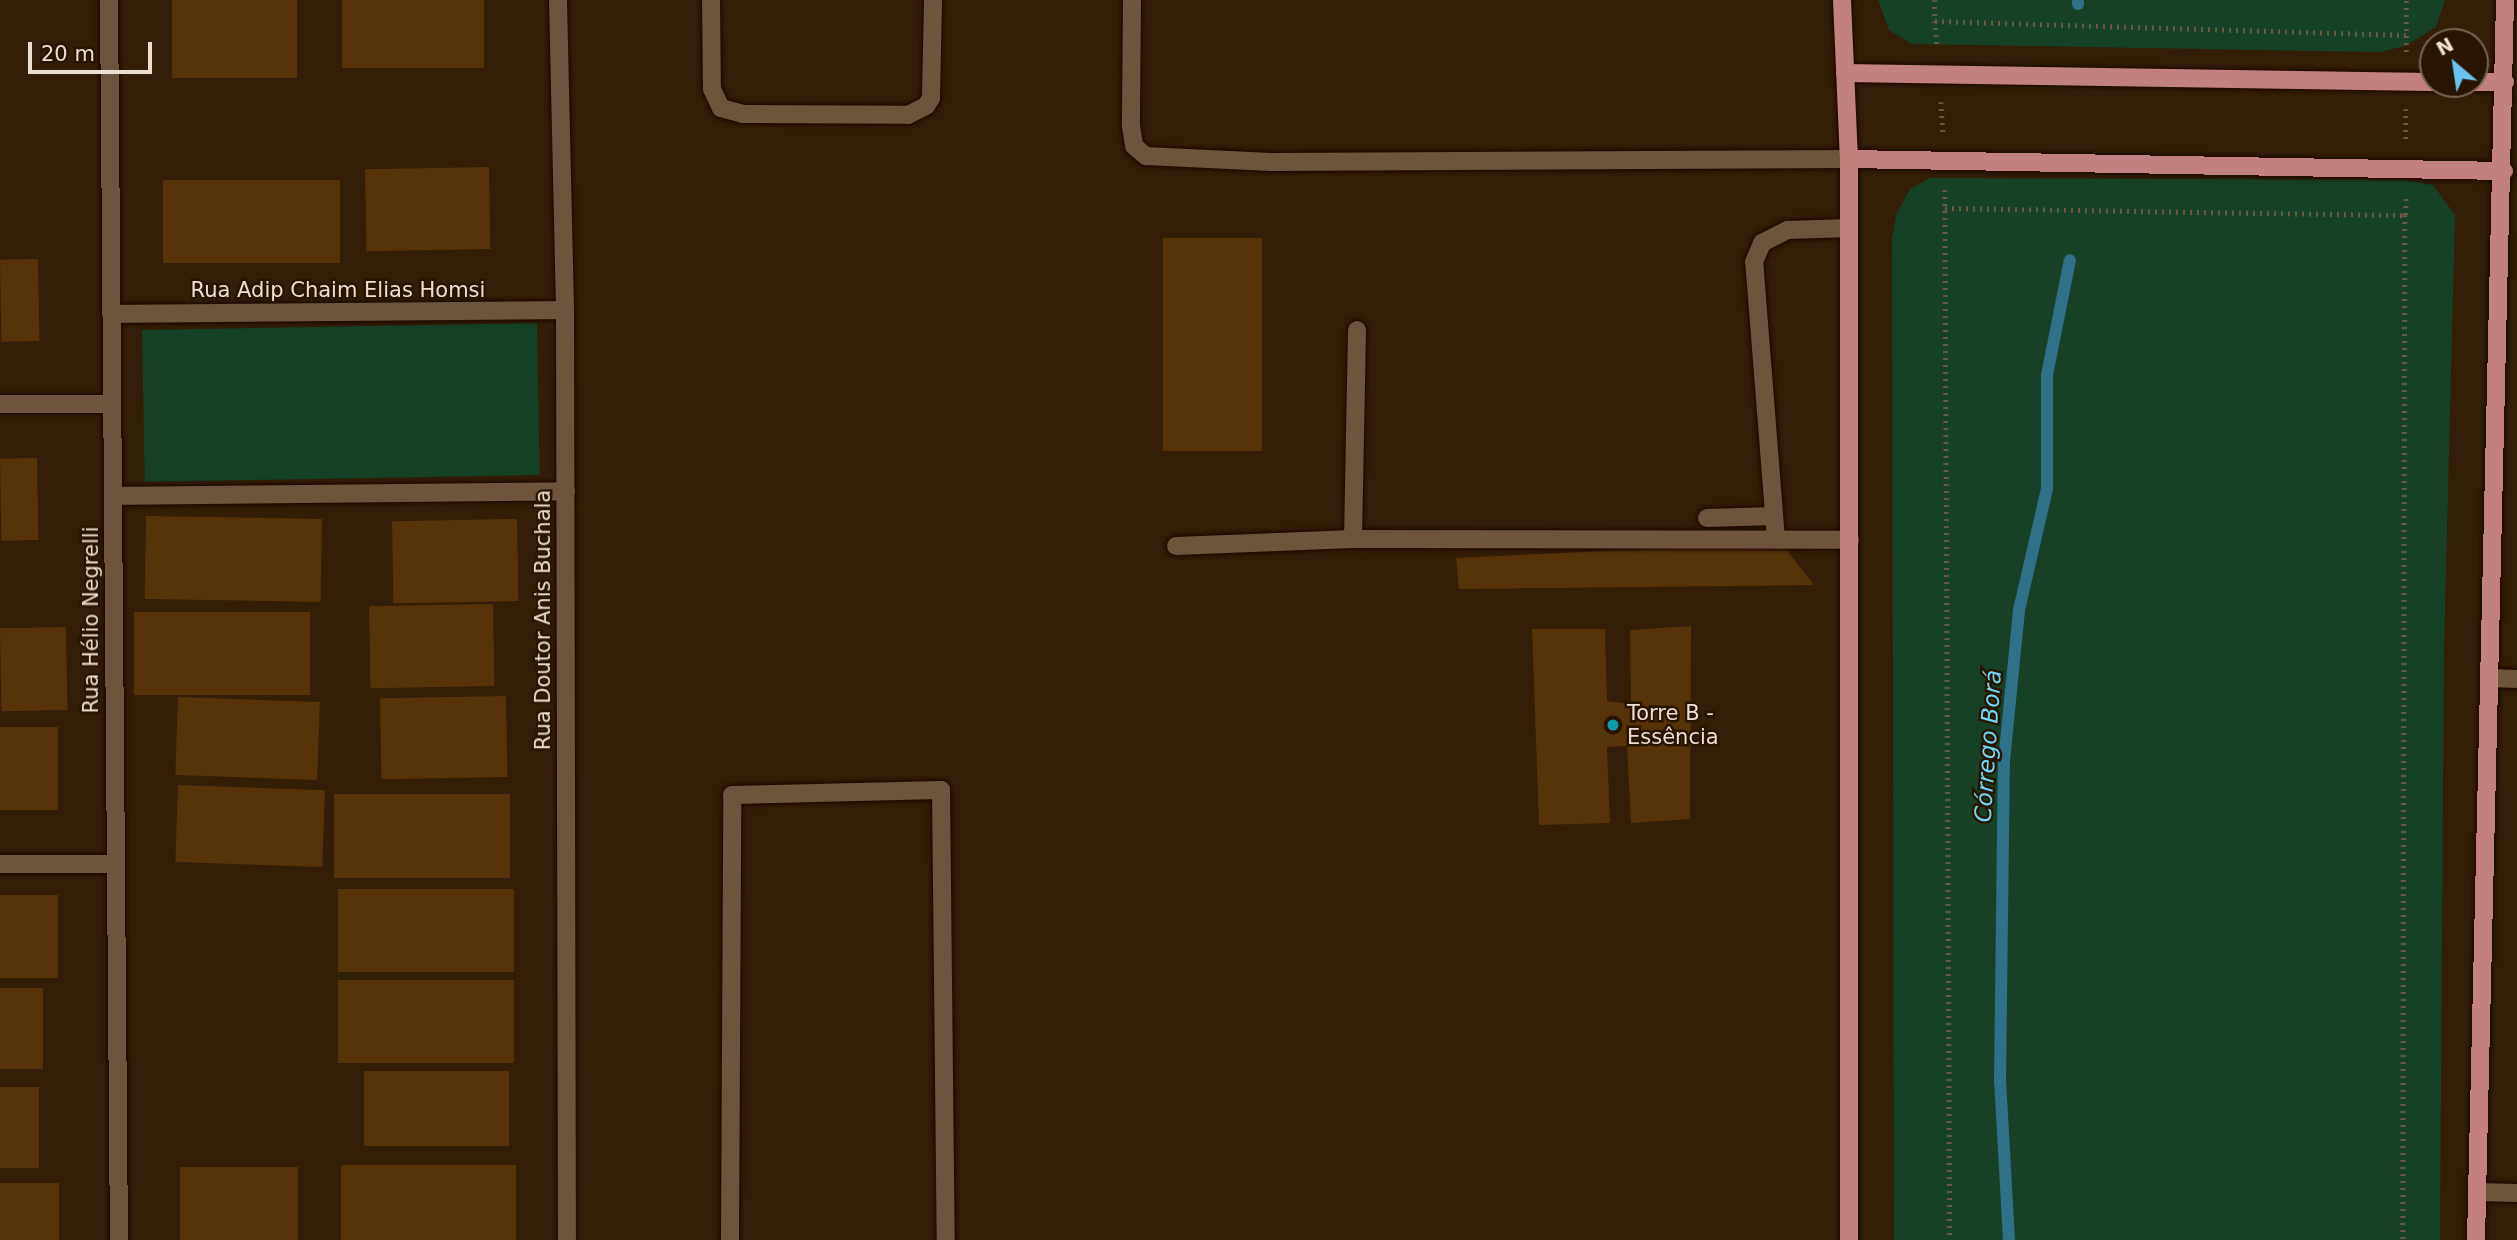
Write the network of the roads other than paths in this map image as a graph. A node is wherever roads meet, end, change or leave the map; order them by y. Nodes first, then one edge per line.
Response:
1 (109, 0) edge
2 (558, 0) edge
3 (710, 0) edge
4 (933, 0) edge
5 (1132, 0) edge
6 (1842, 0) edge
7 (2505, 0) edge
8 (1845, 73) junction
9 (2419, 82) edge
10 (2489, 82) edge
11 (2505, 82) junction
12 (1849, 159) junction
13 (2511, 171) edge
14 (1849, 228) junction
15 (565, 310) junction
16 (111, 314) junction
17 (1357, 330) dead end
18 (0, 404) edge
19 (112, 404) junction
20 (566, 491) junction
21 (113, 496) junction
22 (1774, 516) junction
23 (1707, 518) dead end
24 (1353, 539) junction
25 (1776, 539) junction
26 (1850, 540) junction
27 (1176, 546) dead end
28 (2490, 678) junction
29 (2517, 679) edge
30 (0, 864) edge
31 (115, 864) junction
32 (2477, 1192) junction
33 (2517, 1193) edge
34 (119, 1240) edge
35 (568, 1240) edge
36 (730, 1240) edge
37 (946, 1240) edge
38 (1849, 1240) edge
39 (2476, 1240) edge

1 - 16 street, Rua Hélio Negrelli
2 - 15 street, Rua Doutor Anis Buchala
3 - 4 street
5 - 12 street
6 - 8 main road
7 - 11 main road
8 - 9 main road
8 - 12 main road
10 - 11 main road
11 - 13 main road
12 - 13 main road
12 - 14 main road
13 - 28 main road
14 - 22 street
14 - 26 main road
15 - 16 street, Rua Adip Chaim Elias Homsi
15 - 20 street, Rua Doutor Anis Buchala
16 - 19 street, Rua Hélio Negrelli
17 - 24 street
18 - 19 street
19 - 21 street, Rua Hélio Negrelli
20 - 21 street
20 - 35 street, Rua Doutor Anis Buchala
21 - 31 street, Rua Hélio Negrelli
22 - 23 street
22 - 25 street
24 - 25 street
24 - 27 street
25 - 26 street
26 - 38 main road
28 - 29 street
28 - 32 main road
30 - 31 street
31 - 34 street, Rua Hélio Negrelli
32 - 33 street
32 - 39 main road
36 - 37 street

